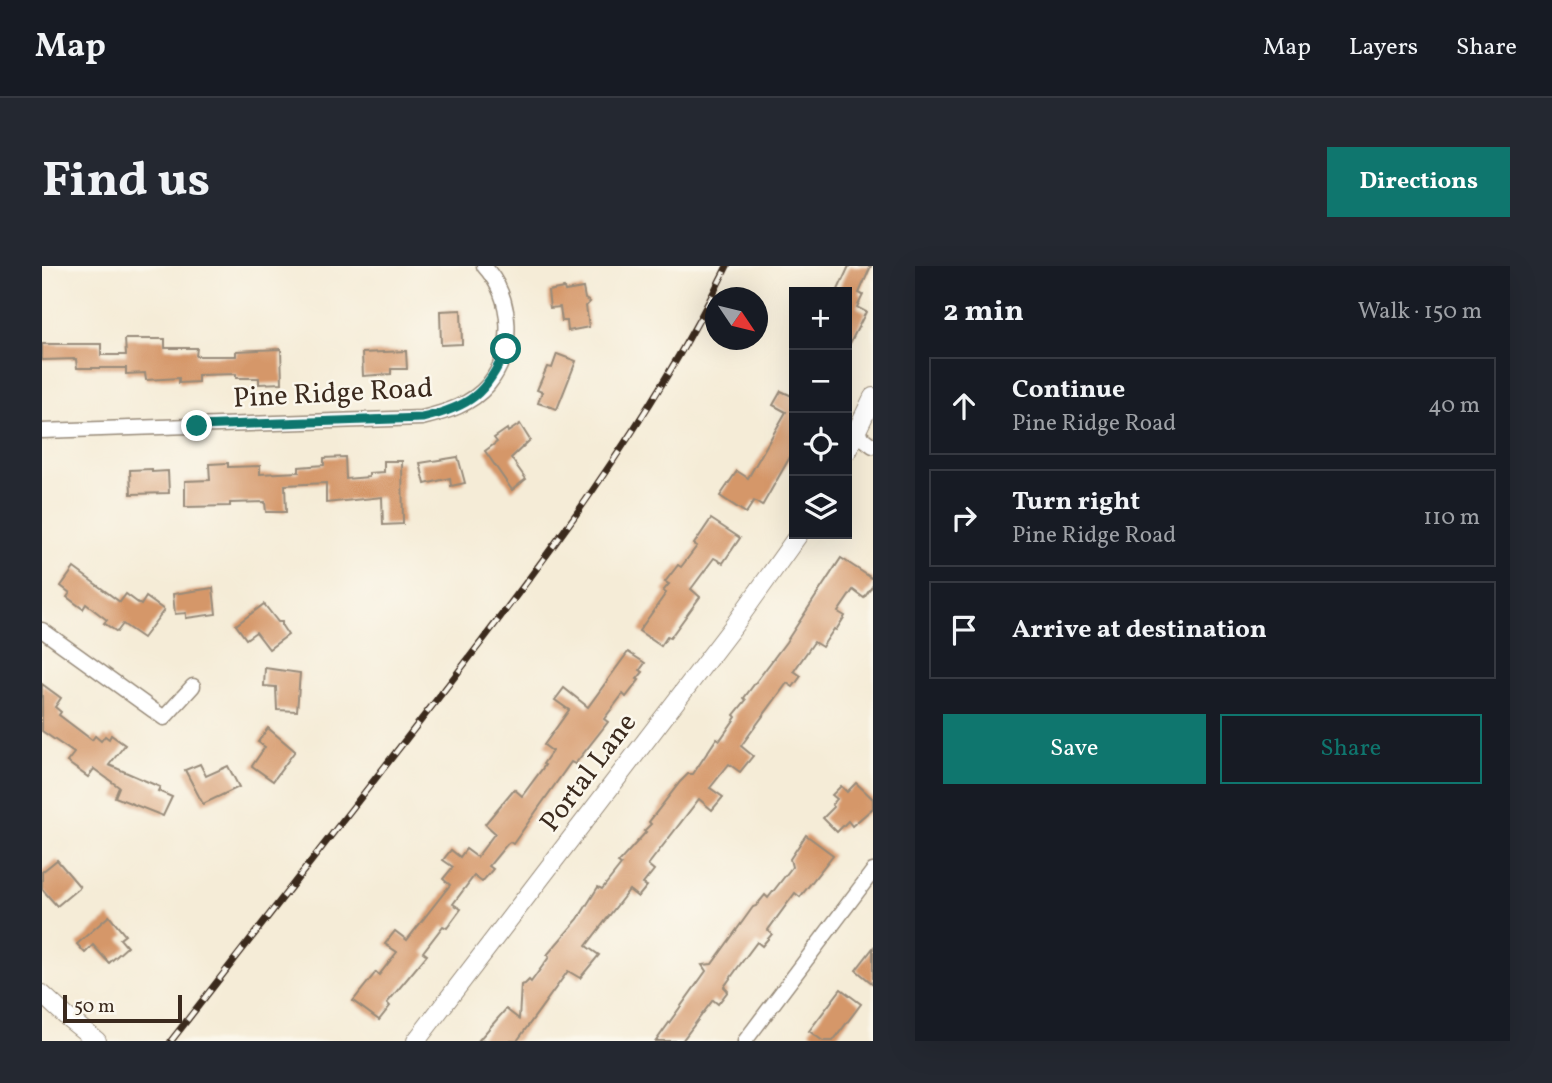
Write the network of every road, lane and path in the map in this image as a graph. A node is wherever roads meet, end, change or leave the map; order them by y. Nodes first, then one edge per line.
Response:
1 (484, 266) edge
2 (873, 397) edge
3 (42, 430) edge
4 (856, 433) junction
5 (852, 441) edge
6 (873, 446) edge
7 (795, 539) edge
8 (42, 631) edge
9 (193, 686) dead end
10 (873, 871) edge
11 (42, 994) edge
12 (97, 1041) edge
13 (416, 1041) edge
14 (745, 1041) edge

1 - 3 street, Pine Ridge Road
2 - 4 street
4 - 5 street
4 - 6 street
7 - 13 street, Portal Lane
8 - 9 street
10 - 14 street
11 - 12 street

